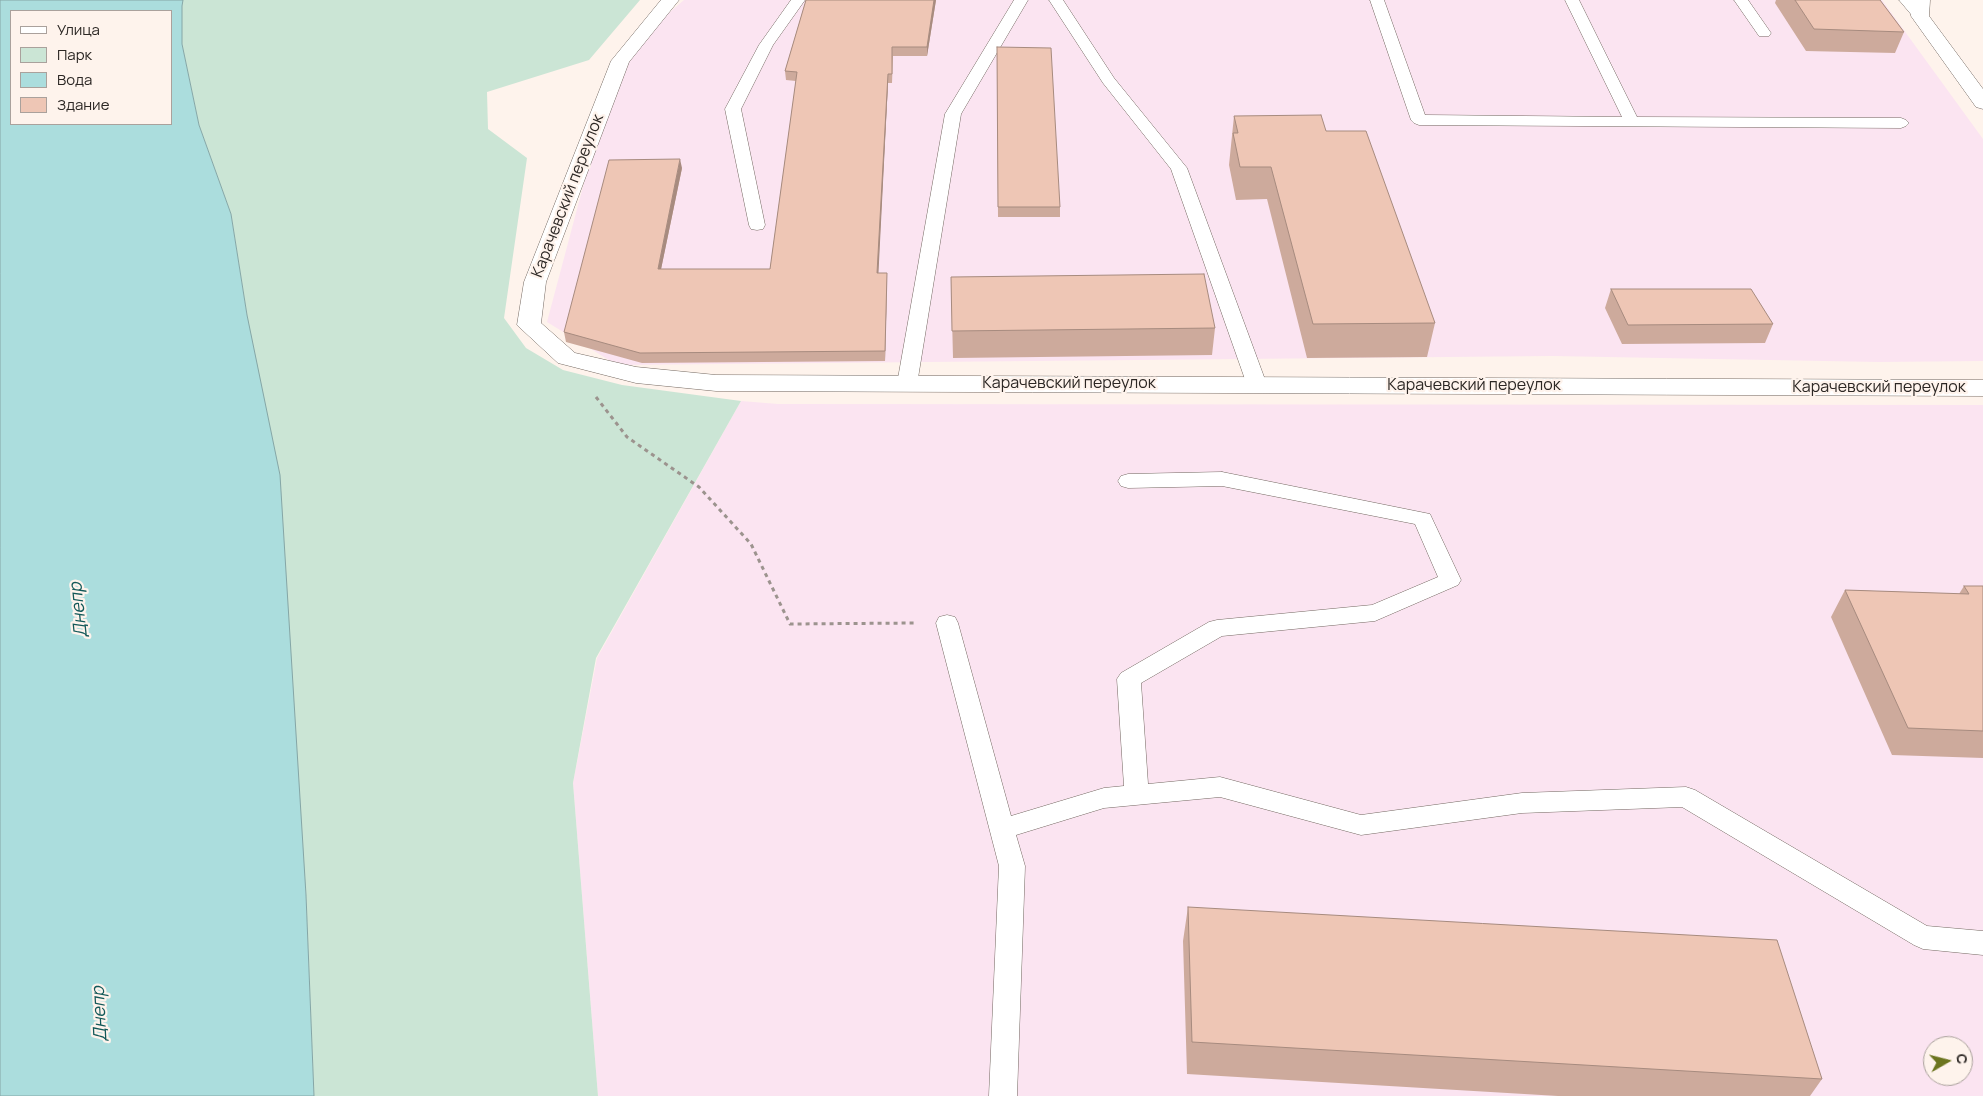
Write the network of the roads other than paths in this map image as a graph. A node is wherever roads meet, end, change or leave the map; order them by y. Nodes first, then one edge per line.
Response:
1 (670, 0) edge
2 (798, 0) edge
3 (1021, 0) edge
4 (1056, 0) edge
5 (1377, 0) edge
6 (1572, 0) edge
7 (1741, 0) edge
8 (1906, 0) edge
9 (1920, 8) edge
10 (1764, 33) dead end
11 (1983, 103) edge
12 (1632, 122) junction
13 (1900, 123) dead end
14 (757, 225) dead end
15 (907, 384) junction
16 (1256, 385) junction
17 (1983, 388) edge
18 (1128, 481) dead end
19 (948, 623) road end
20 (1137, 795) junction
21 (1002, 829) junction
22 (1983, 943) edge
23 (1003, 1096) edge

1 - 15 street, Карачевский переулок
2 - 14 lane
3 - 15 lane
4 - 16 lane
5 - 12 lane
6 - 12 lane
7 - 10 lane
8 - 9 lane
9 - 11 street
12 - 13 lane
15 - 16 street, Карачевский переулок
16 - 17 street, Карачевский переулок
18 - 20 lane
19 - 21 lane
20 - 21 lane
20 - 22 lane
21 - 23 lane

